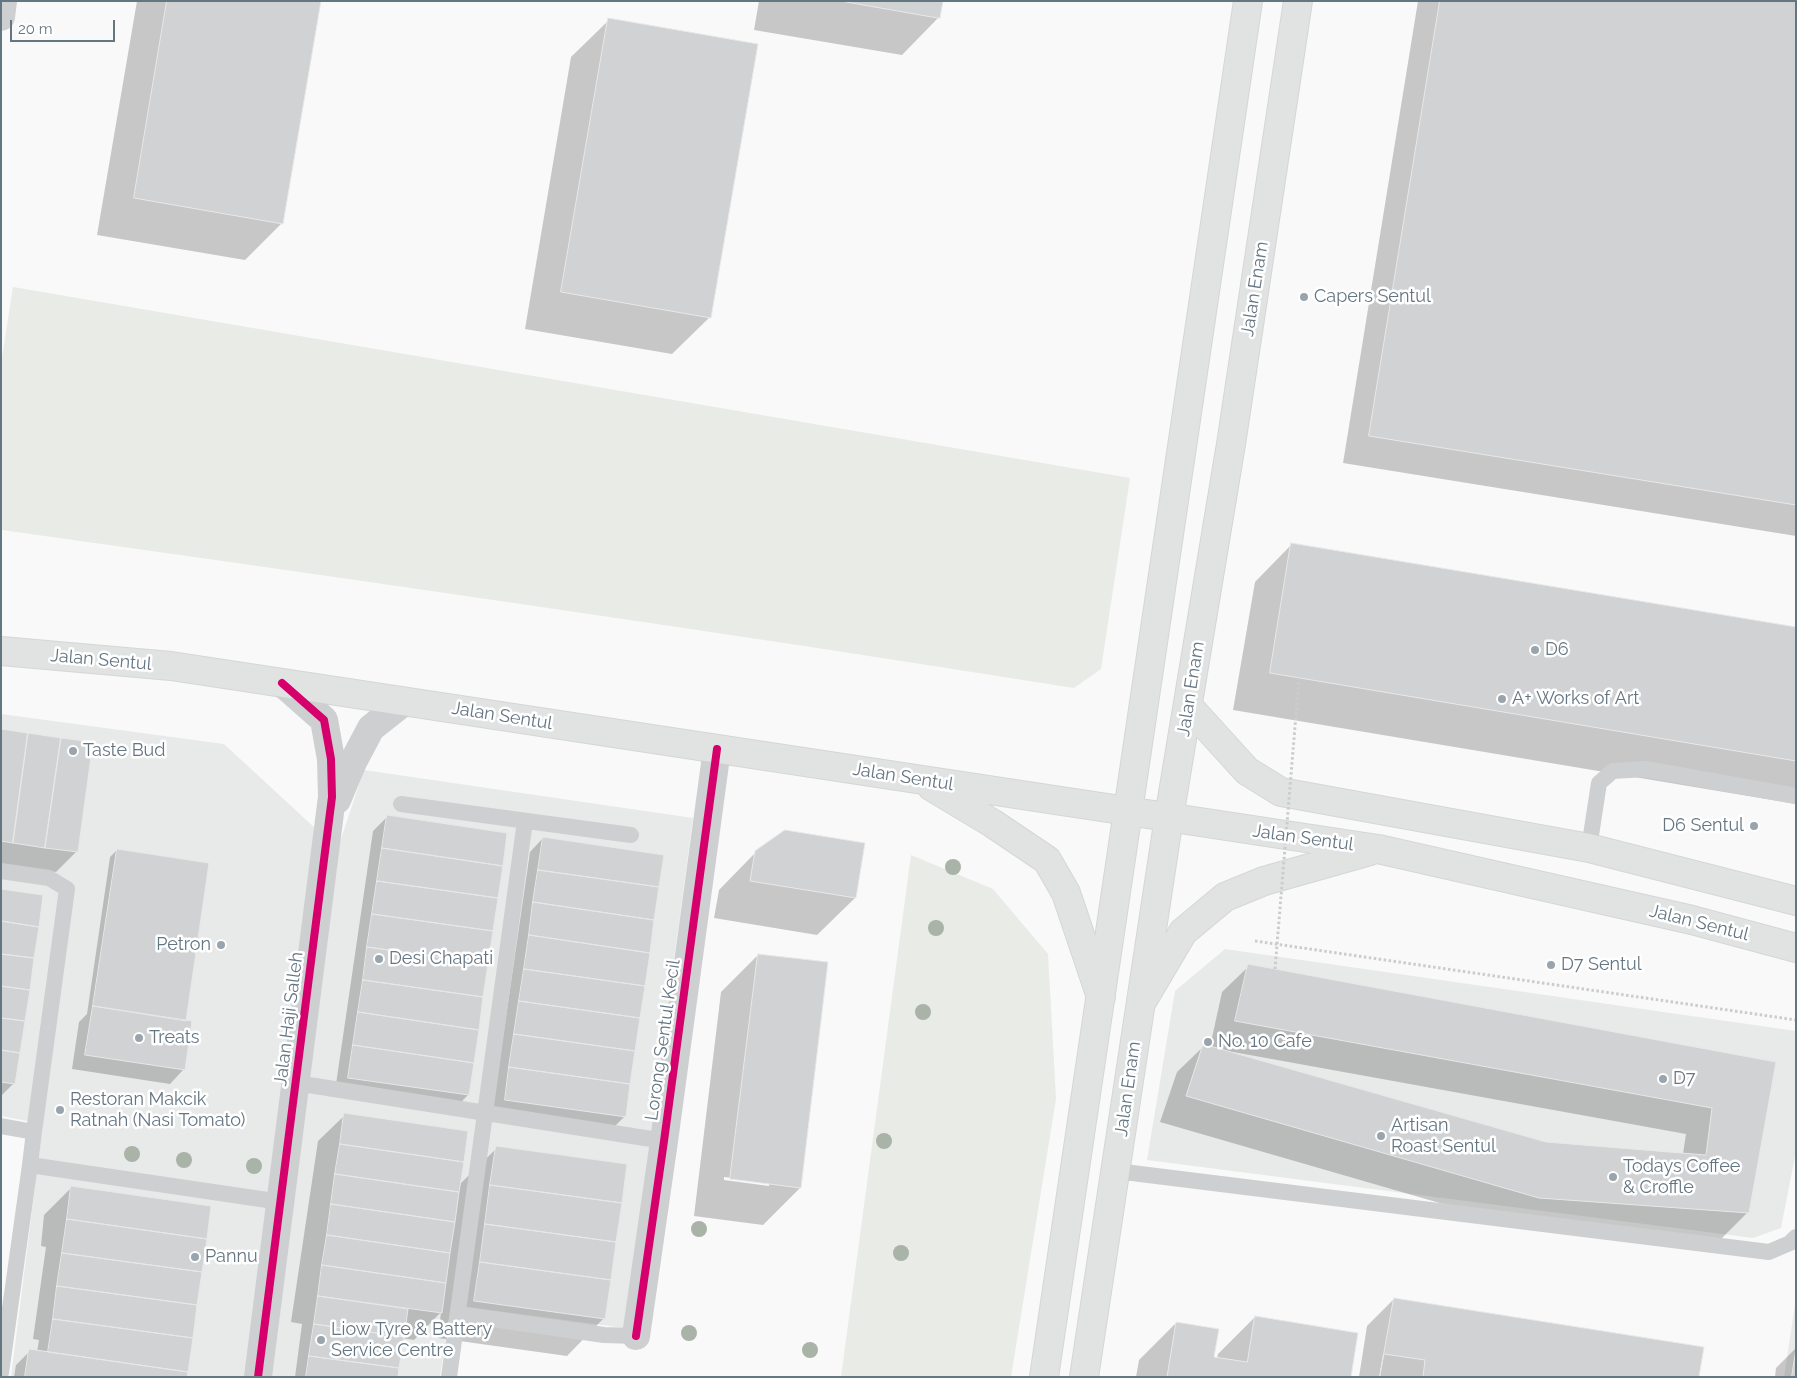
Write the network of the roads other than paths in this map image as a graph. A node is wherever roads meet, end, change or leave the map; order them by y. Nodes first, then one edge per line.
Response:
1 (3, 1) edge
2 (1248, 1) edge
3 (1298, 1) edge
4 (1, 17) edge
5 (1, 652) edge
6 (282, 683) junction
7 (404, 702) junction
8 (1188, 706) junction
9 (717, 749) junction
10 (921, 780) junction
11 (1796, 796) edge
12 (402, 804) dead end
13 (1128, 811) junction
14 (1169, 817) junction
15 (525, 821) junction
16 (631, 835) dead end
17 (327, 836) junction
18 (1589, 848) junction
19 (1378, 849) junction
20 (1, 871) edge
21 (1795, 899) edge
22 (1796, 948) edge
23 (1101, 997) junction
24 (1141, 1003) junction
25 (296, 1083) junction
26 (485, 1113) junction
27 (1, 1126) edge
28 (34, 1132) junction
29 (664, 1141) junction
30 (30, 1164) junction
31 (1116, 1171) junction
32 (281, 1202) junction
33 (1796, 1237) edge
34 (458, 1314) junction
35 (636, 1336) joint
36 (1, 1372) edge
37 (258, 1377) edge
38 (449, 1377) edge
39 (1044, 1377) edge
40 (1084, 1377) edge

1 - 4 street
2 - 13 main road
3 - 8 main road, Jalan Enam
5 - 6 main road, Jalan Sentul
6 - 7 main road, Jalan Sentul
6 - 17 street, Jalan Haji Salleh
7 - 9 main road, Jalan Sentul
7 - 17 street, Jalan Haji Salleh
8 - 14 main road, Jalan Enam
8 - 18 main road
9 - 10 main road, Jalan Sentul
9 - 29 street, Lorong Sentul Kecil
10 - 13 main road, Jalan Sentul
10 - 23 main road
11 - 18 lane
12 - 15 lane
13 - 14 main road, Jalan Sentul
13 - 23 main road
14 - 19 main road, Jalan Sentul
14 - 24 main road, Jalan Enam
15 - 16 lane
15 - 26 lane
17 - 25 street, Jalan Haji Salleh
18 - 21 main road
19 - 22 main road, Jalan Sentul
19 - 24 main road
20 - 28 lane
23 - 39 main road
24 - 31 main road, Jalan Enam
25 - 26 lane
25 - 32 street, Jalan Haji Salleh
26 - 29 lane
26 - 34 lane
27 - 28 lane
28 - 30 lane
29 - 35 street, Lorong Sentul Kecil
30 - 32 lane
30 - 36 lane
31 - 33 lane
31 - 40 main road, Jalan Enam
32 - 37 street, Jalan Haji Salleh
34 - 35 lane
34 - 38 lane

